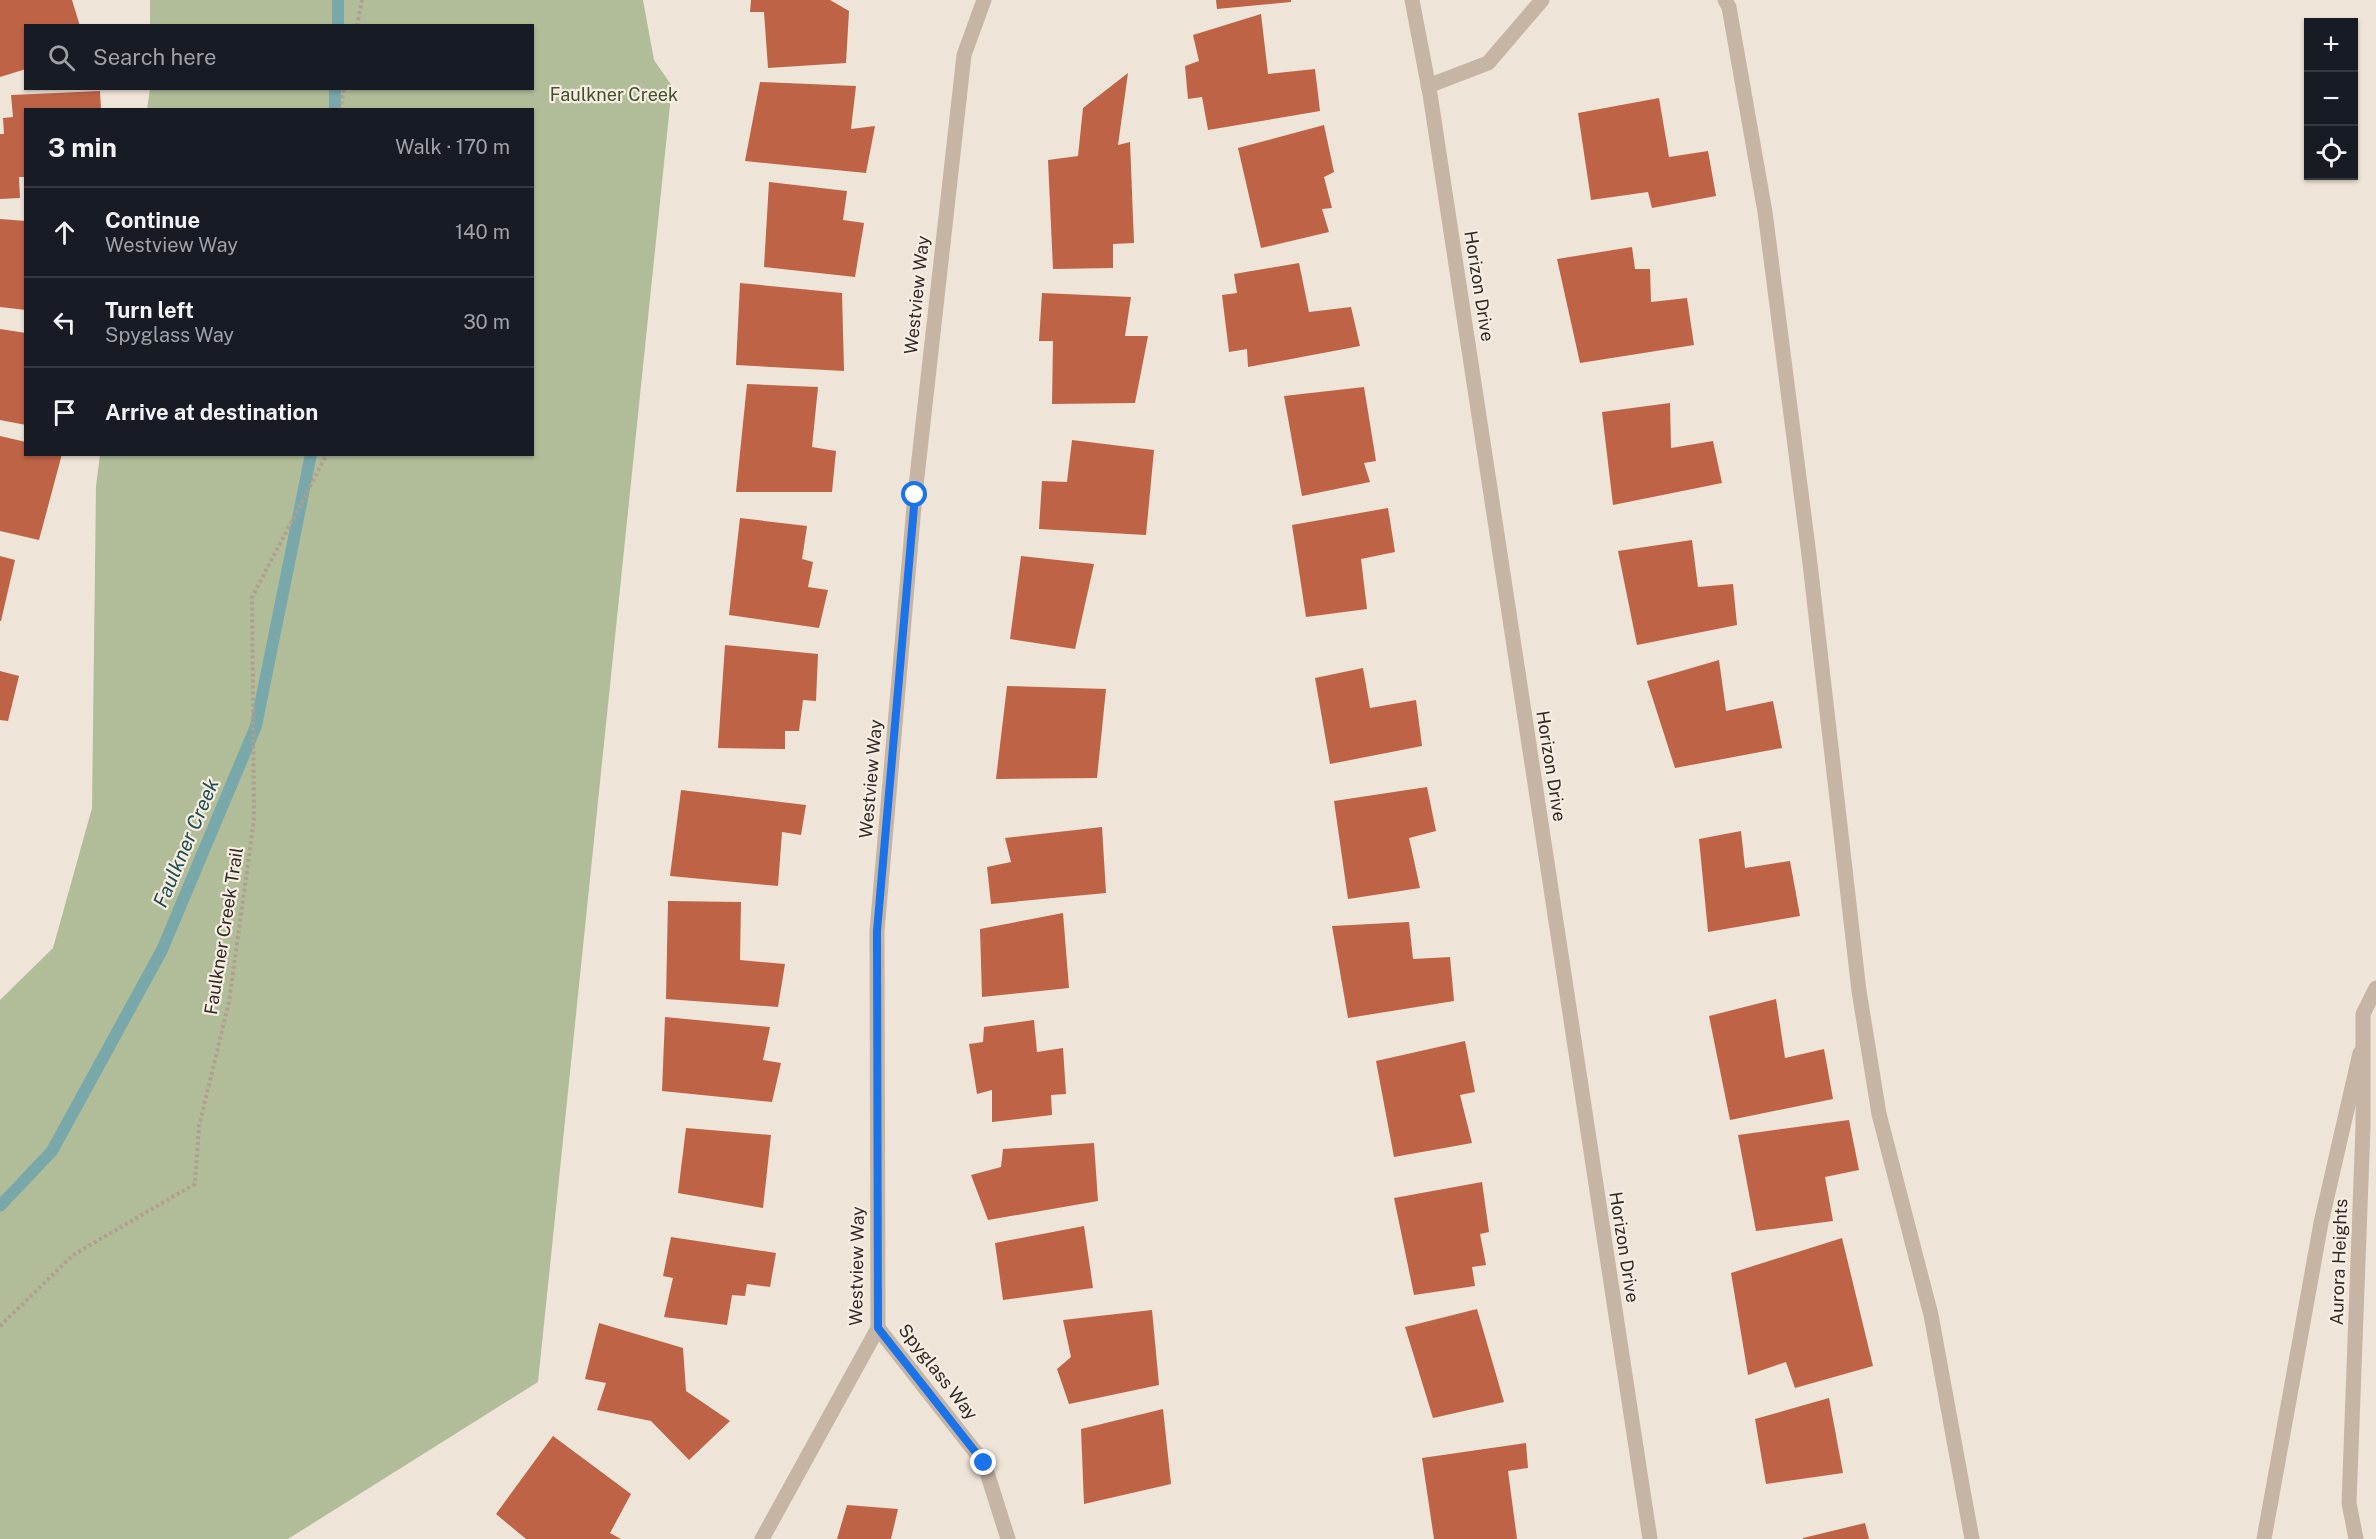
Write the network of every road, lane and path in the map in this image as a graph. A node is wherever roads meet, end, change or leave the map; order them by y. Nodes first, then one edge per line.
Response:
1 (362, 0) edge
2 (984, 0) edge
3 (1412, 0) edge
4 (1542, 0) edge
5 (1725, 0) edge
6 (357, 24) edge
7 (1428, 86) junction
8 (344, 90) edge
9 (340, 108) edge
10 (326, 456) edge
11 (2376, 988) edge
12 (2363, 1039) junction
13 (0, 1326) edge
14 (878, 1328) junction
15 (762, 1539) edge
16 (1008, 1539) edge
17 (1650, 1539) edge
18 (1972, 1539) edge
19 (2264, 1539) edge
20 (2356, 1539) edge

1 - 6 path
2 - 14 street, Westview Way
3 - 7 street, Horizon Drive
4 - 7 street
5 - 18 street
7 - 17 street, Horizon Drive
8 - 9 path
10 - 13 path, Faulkner Creek Trail
11 - 12 street, Aurora Heights
12 - 19 street
12 - 20 street, Aurora Heights
14 - 15 street, Westview Way
14 - 16 street, Spyglass Way

